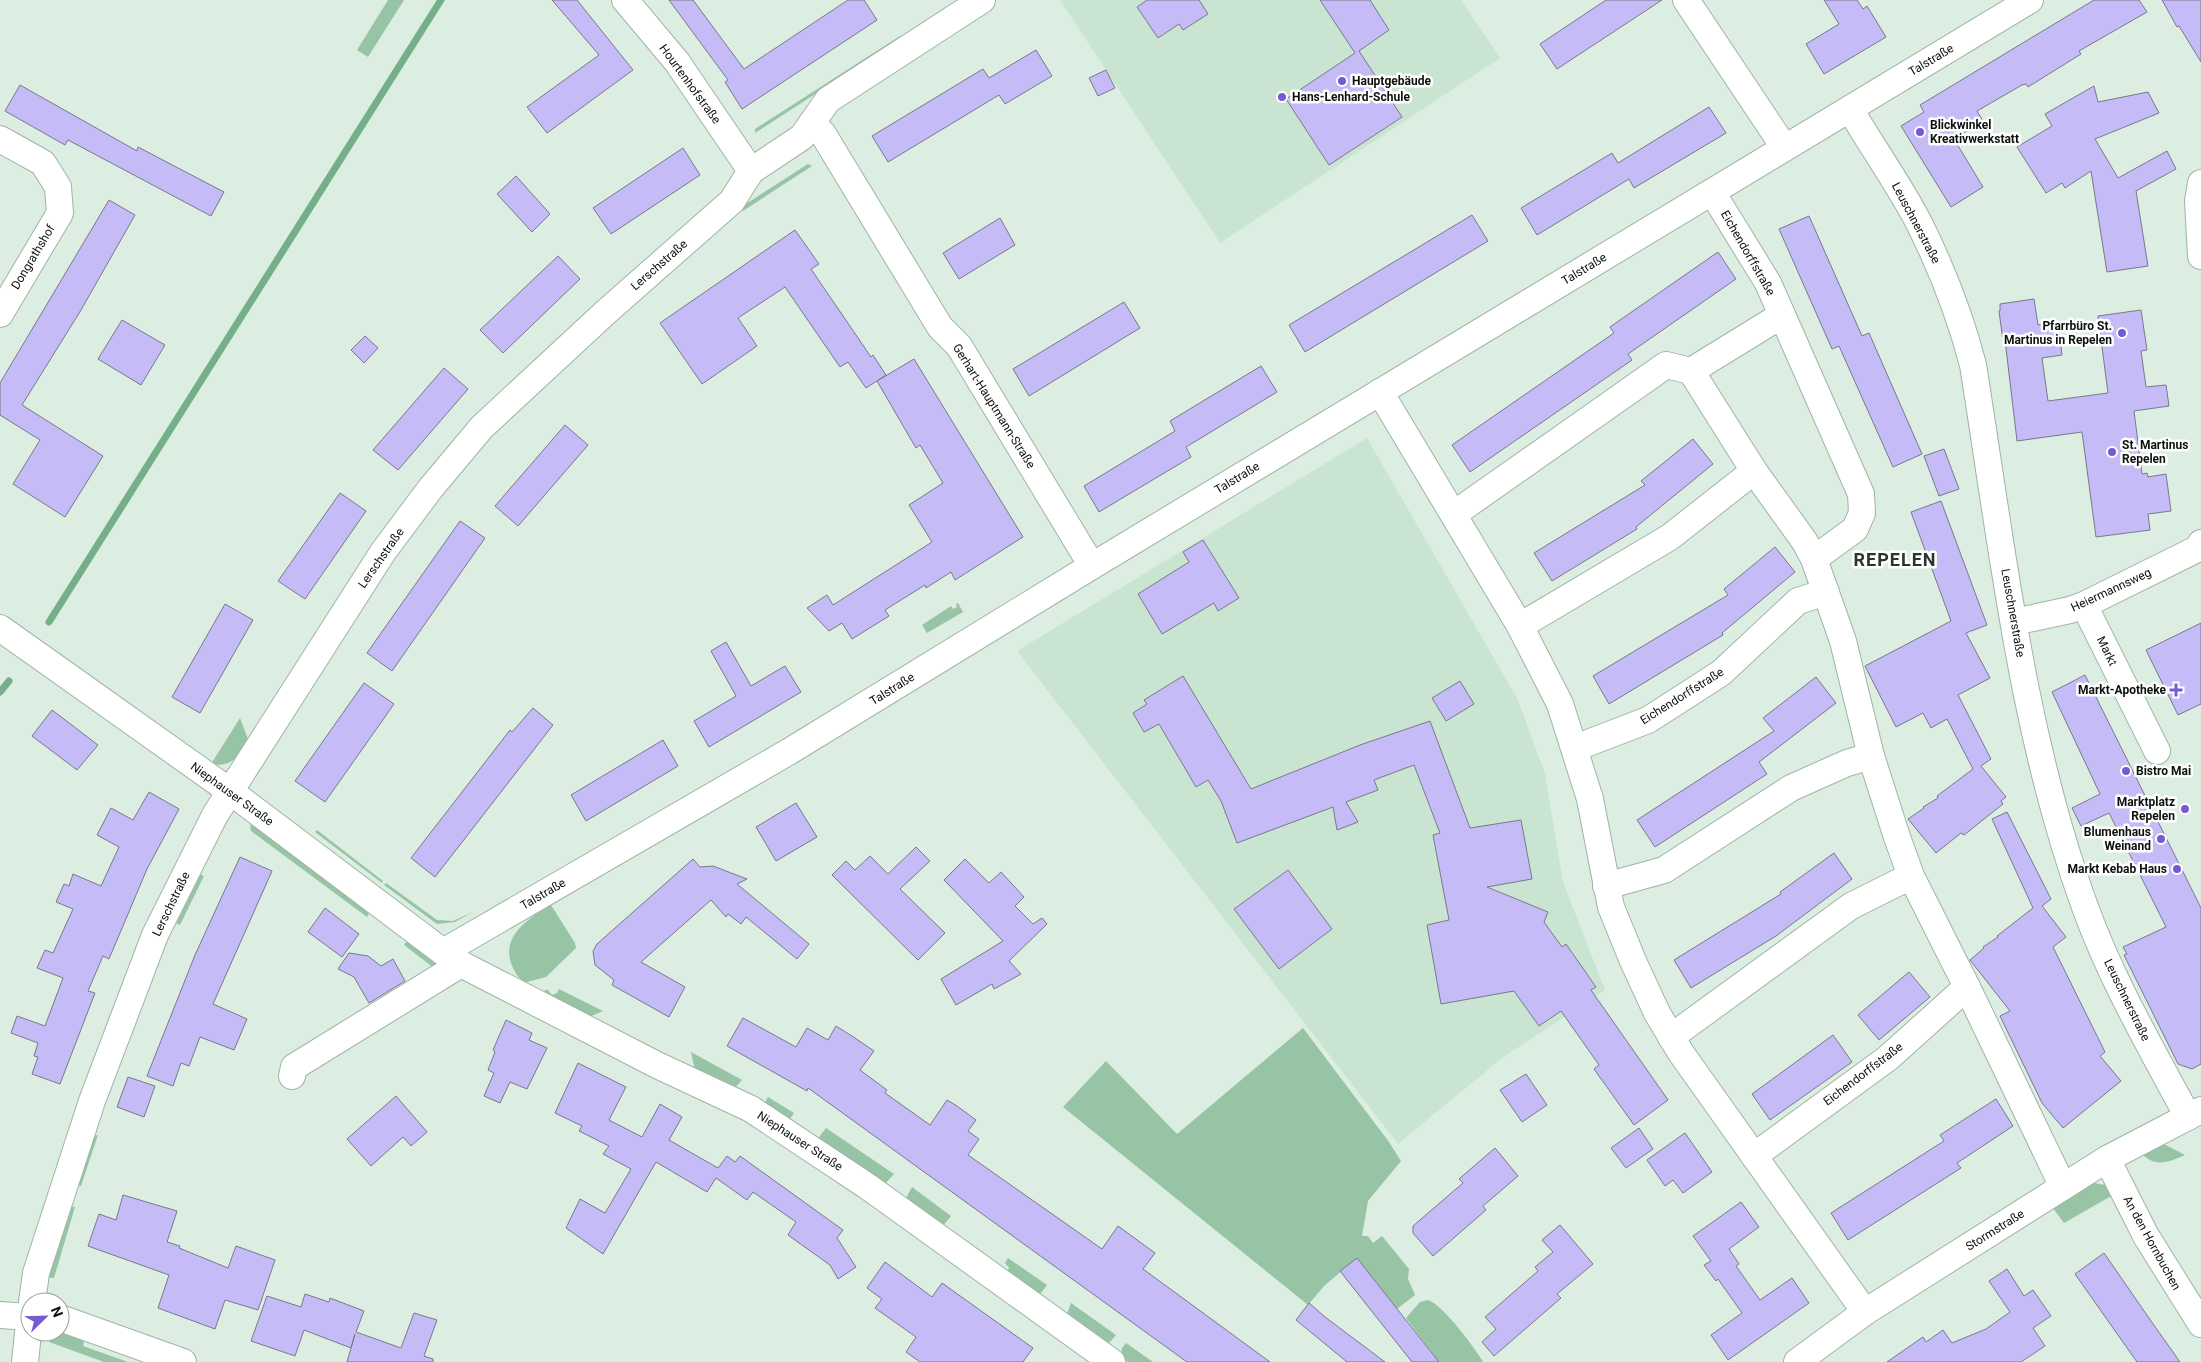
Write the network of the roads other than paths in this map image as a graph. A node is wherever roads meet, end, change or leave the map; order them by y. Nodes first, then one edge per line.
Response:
1 (626, 0) edge
2 (982, 0) edge
3 (1686, 0) edge
4 (2030, 0) edge
5 (1850, 109) junction
6 (812, 123) junction
7 (0, 139) edge
8 (1784, 148) junction
9 (751, 172) junction
10 (2201, 184) edge
11 (1712, 192) junction
12 (2201, 256) edge
13 (0, 314) edge
14 (1782, 315) junction
15 (1691, 371) junction
16 (1380, 392) junction
17 (1754, 471) junction
18 (1454, 514) junction
19 (2201, 543) edge
20 (1814, 559) junction
21 (1092, 566) junction
22 (1826, 592) junction
23 (2084, 605) junction
24 (2014, 622) junction
25 (1520, 626) junction
26 (0, 628) edge
27 (1575, 748) junction
28 (2157, 751) dead end
29 (1872, 756) junction
30 (231, 792) junction
31 (1911, 876) junction
32 (1606, 886) junction
33 (452, 958) junction
34 (1967, 987) junction
35 (1672, 1037) junction
36 (292, 1076) dead end
37 (2194, 1114) edge
38 (1754, 1156) junction
39 (2107, 1159) junction
40 (2063, 1187) junction
41 (33, 1292) edge
42 (1865, 1312) junction
43 (0, 1315) edge
44 (20, 1316) edge
45 (70, 1322) edge
46 (2201, 1324) edge
47 (27, 1342) edge
48 (25, 1362) edge
49 (183, 1362) edge
50 (1112, 1362) edge
51 (1797, 1362) edge

1 - 9 street, Hourtenhofstraße
2 - 6 street, Lerschstraße
3 - 8 street
4 - 5 street, Talstraße
5 - 8 street, Talstraße
5 - 24 street, Leuschnerstraße
6 - 9 street, Lerschstraße
6 - 21 street, Gerhart-Hauptmann-Straße
7 - 13 street, Dongrathshof
8 - 11 street, Talstraße
9 - 30 street, Lerschstraße
10 - 12 street
11 - 14 street, Eichendorffstraße
11 - 16 street, Talstraße
14 - 15 street
14 - 20 street, Eichendorffstraße
15 - 17 street
15 - 18 street
16 - 18 street
16 - 21 street, Talstraße
17 - 20 street
17 - 25 street
18 - 25 street
19 - 23 street, Heiermannsweg
20 - 22 street
21 - 33 street, Talstraße
22 - 27 street, Eichendorffstraße
22 - 29 street
23 - 24 street, Heiermannsweg
23 - 28 street, Markt
24 - 37 street, Leuschnerstraße
25 - 27 street
26 - 30 street, Niephauser Straße
27 - 32 street
29 - 31 street
29 - 32 street
30 - 33 street, Niephauser Straße
30 - 41 street, Lerschstraße
31 - 34 street
31 - 35 street
32 - 35 street
33 - 36 street
33 - 50 street, Niephauser Straße
34 - 38 street, Eichendorffstraße
34 - 40 street
35 - 38 street
37 - 39 street, Stormstraße
38 - 42 street
39 - 40 street, Stormstraße
39 - 46 street, An den Hornbuchen
40 - 42 street, Stormstraße
42 - 51 street, Stormstraße
43 - 44 street
45 - 49 street
47 - 48 street

